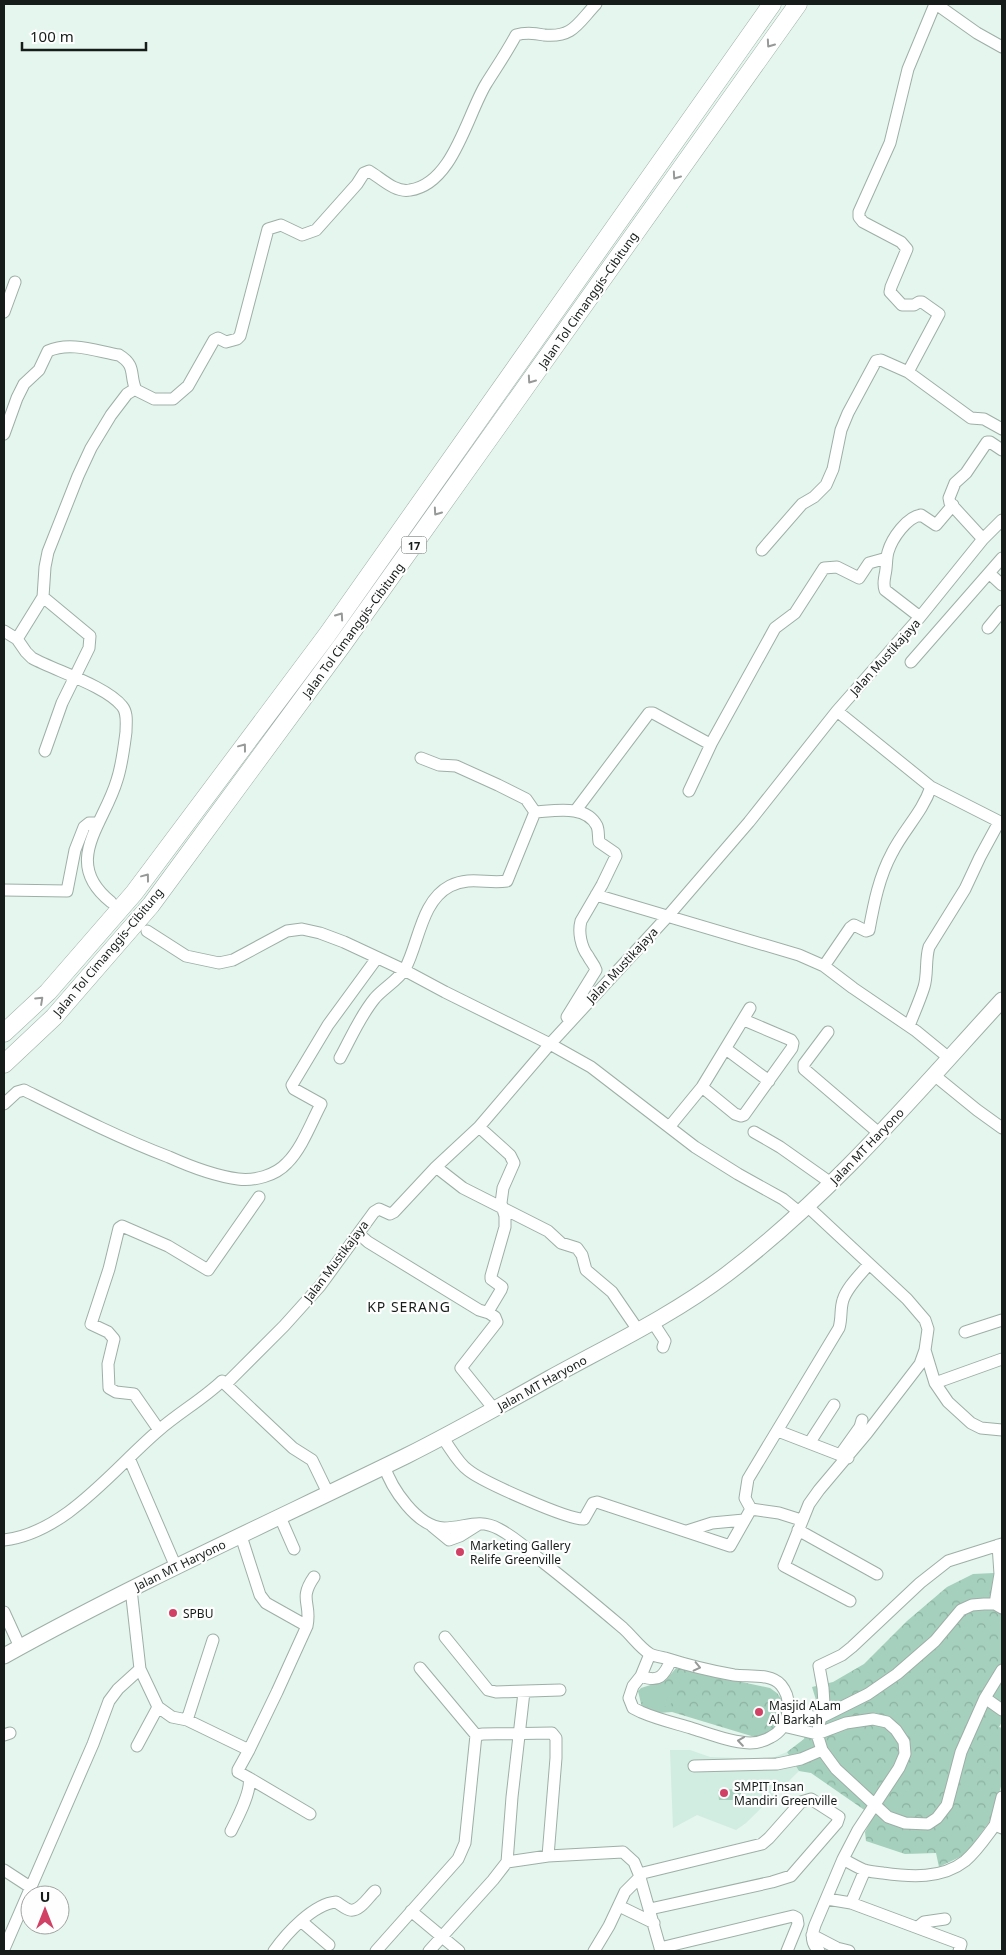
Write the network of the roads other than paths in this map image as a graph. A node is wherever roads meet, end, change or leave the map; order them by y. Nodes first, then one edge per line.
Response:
1 (596, 4) edge
2 (772, 4) edge
3 (798, 4) edge
4 (936, 4) edge
5 (1002, 47) edge
6 (15, 282) dead end
7 (4, 312) edge
8 (908, 372) junction
9 (135, 388) junction
10 (1002, 429) edge
11 (4, 434) edge
12 (1002, 450) edge
13 (954, 505) junction
14 (1002, 520) edge
15 (983, 539) junction
16 (762, 550) dead end
17 (887, 558) junction
18 (1002, 558) edge
19 (989, 573) junction
20 (1002, 585) edge
21 (43, 597) junction
22 (1002, 611) edge
23 (920, 617) junction
24 (988, 628) dead end
25 (4, 631) edge
26 (18, 639) junction
27 (911, 662) dead end
28 (75, 678) junction
29 (837, 711) junction
30 (712, 742) junction
31 (45, 751) dead end
32 (421, 758) dead end
33 (931, 787) junction
34 (690, 791) dead end
35 (576, 810) junction
36 (535, 812) junction
37 (1001, 822) edge
38 (98, 823) junction
39 (4, 890) edge
40 (596, 895) junction
41 (111, 902) dead end
42 (668, 916) junction
43 (147, 931) dead end
44 (377, 958) junction
45 (824, 966) junction
46 (404, 970) junction
47 (1002, 1000) edge
48 (750, 1008) dead end
49 (744, 1020) junction
50 (909, 1026) junction
51 (560, 1032) junction
52 (828, 1032) dead end
53 (4, 1033) edge
54 (550, 1044) junction
55 (726, 1049) junction
56 (340, 1058) dead end
57 (950, 1058) junction
58 (4, 1064) edge
59 (934, 1075) junction
60 (769, 1081) junction
61 (702, 1087) junction
62 (4, 1104) edge
63 (670, 1126) junction
64 (479, 1127) junction
65 (1002, 1128) edge
66 (754, 1132) dead end
67 (880, 1134) junction
68 (436, 1166) junction
69 (831, 1183) junction
70 (258, 1197) dead end
71 (503, 1207) junction
72 (803, 1209) junction
73 (359, 1234) junction
74 (868, 1264) junction
75 (489, 1313) junction
76 (1002, 1320) edge
77 (652, 1321) junction
78 (638, 1330) junction
79 (965, 1332) dead end
80 (663, 1347) dead end
81 (925, 1350) junction
82 (1002, 1359) edge
83 (224, 1382) junction
84 (935, 1383) junction
85 (834, 1405) dead end
86 (494, 1409) junction
87 (862, 1420) dead end
88 (159, 1430) junction
89 (1002, 1430) edge
90 (778, 1431) junction
91 (442, 1436) junction
92 (810, 1442) junction
93 (844, 1456) junction
94 (130, 1458) junction
95 (384, 1465) junction
96 (328, 1493) junction
97 (751, 1509) junction
98 (280, 1517) junction
99 (744, 1520) junction
100 (799, 1525) junction
101 (687, 1531) junction
102 (241, 1536) junction
103 (4, 1540) edge
104 (1000, 1544) edge
105 (294, 1549) dead end
106 (176, 1567) junction
107 (877, 1574) dead end
108 (1001, 1574) edge
109 (314, 1577) dead end
110 (131, 1588) junction
111 (850, 1601) dead end
112 (999, 1606) edge
113 (4, 1612) edge
114 (307, 1626) junction
115 (445, 1637) dead end
116 (213, 1640) dead end
117 (20, 1647) junction
118 (650, 1654) junction
119 (4, 1656) edge
120 (672, 1660) junction
121 (420, 1668) dead end
122 (140, 1669) junction
123 (1002, 1670) edge
124 (641, 1676) junction
125 (560, 1690) dead end
126 (524, 1692) junction
127 (986, 1698) junction
128 (158, 1707) junction
129 (1002, 1710) edge
130 (793, 1714) junction
131 (815, 1718) junction
132 (187, 1720) junction
133 (789, 1727) junction
134 (518, 1734) junction
135 (812, 1734) junction
136 (476, 1735) junction
137 (137, 1746) dead end
138 (249, 1750) junction
139 (822, 1750) junction
140 (694, 1766) dead end
141 (249, 1778) junction
142 (1002, 1797) edge
143 (875, 1806) junction
144 (310, 1814) dead end
145 (998, 1826) edge
146 (231, 1831) dead end
147 (548, 1856) junction
148 (843, 1859) junction
149 (506, 1862) junction
150 (4, 1870) edge
151 (865, 1870) junction
152 (640, 1875) junction
153 (28, 1885) edge
154 (30, 1885) edge
155 (375, 1891) dead end
156 (827, 1899) junction
157 (851, 1903) junction
158 (619, 1906) junction
159 (20, 1910) edge
160 (650, 1910) junction
161 (411, 1911) junction
162 (944, 1919) dead end
163 (301, 1921) junction
164 (654, 1923) junction
165 (918, 1927) junction
166 (812, 1935) junction
167 (442, 1937) junction
168 (699, 1945) edge
169 (4, 1949) edge
170 (330, 1949) edge
171 (661, 1950) edge
172 (840, 1950) edge
173 (274, 1951) edge
174 (376, 1951) edge
175 (429, 1951) edge
176 (459, 1951) edge
177 (594, 1951) edge
178 (787, 1951) edge
179 (819, 1951) edge
180 (959, 1951) edge

1 - 9 street
53 -> 2 highway, Jalan Tol Cimanggis–Cibitung / 17
3 -> 58 highway, Jalan Tol Cimanggis–Cibitung / 17
4 - 5 street
4 - 8 street
6 - 7 street
8 - 10 street
8 - 16 street
9 - 11 street
9 - 21 street
12 - 13 street
13 - 15 street
13 - 17 street
14 - 15 street, Jalan Mustikajaya
15 - 23 street, Jalan Mustikajaya
17 - 23 street
17 - 30 street
18 - 19 street
19 - 20 street
19 - 27 street
21 - 26 street
21 - 28 street
22 - 24 street
23 - 29 street, Jalan Mustikajaya
25 - 26 street
26 - 28 street
28 - 31 street
28 - 38 street
29 - 33 street
29 - 42 street, Jalan Mustikajaya
30 - 34 street
30 - 35 street
32 - 36 street
33 - 37 street
33 - 45 street
35 - 36 street
35 - 40 street
36 - 46 street
37 - 50 street
38 - 39 street
38 - 41 street
40 - 42 street
40 - 51 street
42 - 45 street
42 - 51 street, Jalan Mustikajaya
43 - 44 street
44 - 46 street
44 - 62 street
45 - 50 street
46 - 54 street
46 - 56 street
47 - 57 main road, Jalan MT Haryono
48 - 49 street
49 - 55 street
49 - 60 street
50 - 57 street
51 - 54 street, Jalan Mustikajaya
52 - 67 street
54 - 63 street
54 - 64 street, Jalan Mustikajaya
55 - 60 street
55 - 61 street
57 - 59 main road, Jalan MT Haryono
59 - 65 street
59 - 67 main road, Jalan MT Haryono
60 - 61 street
61 - 63 street
63 - 72 street
64 - 68 street, Jalan Mustikajaya
64 - 71 street
66 - 69 street
67 - 69 main road, Jalan MT Haryono
68 - 71 street
68 - 73 street, Jalan Mustikajaya
69 - 72 main road, Jalan MT Haryono
70 - 88 street
71 - 75 street
71 - 78 street
72 - 74 street
72 - 77 main road, Jalan MT Haryono
73 - 75 street
73 - 83 street, Jalan Mustikajaya
74 - 81 street
74 - 90 street
75 - 86 street
76 - 79 street
77 - 78 main road, Jalan MT Haryono
77 - 80 street
78 - 86 main road, Jalan MT Haryono
81 - 84 street
81 - 93 street
82 - 84 street
83 - 88 street, Jalan Mustikajaya
83 - 96 street
84 - 89 street
85 - 92 street
86 - 91 main road, Jalan MT Haryono
87 - 93 street
88 - 94 street, Jalan Mustikajaya
90 - 92 street
90 - 97 street
91 - 95 main road, Jalan MT Haryono
91 - 101 street
92 - 93 street
93 - 100 street
94 - 103 street, Jalan Mustikajaya
94 - 106 street
95 - 96 main road, Jalan MT Haryono
95 - 118 street
96 - 98 main road, Jalan MT Haryono
97 - 99 street
97 - 100 street
98 - 102 main road, Jalan MT Haryono
98 - 105 street
99 - 101 street
99 - 101 street
100 - 107 street
100 - 111 street
102 - 106 main road, Jalan MT Haryono
102 - 114 street
104 - 108 street
104 - 131 street
106 - 110 main road, Jalan MT Haryono
108 - 112 street
109 - 114 street
110 - 117 main road, Jalan MT Haryono
110 - 122 street
112 - 131 street
113 - 117 street
114 - 138 street
115 - 126 street
116 - 132 street
117 - 119 main road, Jalan MT Haryono
118 - 120 street
118 - 124 street
120 - 124 street
120 -> 130 street
121 - 136 street
122 - 128 street
122 - 154 street
123 - 127 street
133 -> 124 street
125 - 126 street
126 - 134 street
127 - 129 street
127 - 143 street
128 - 132 street
128 - 137 street
130 - 131 street
130 - 133 street
131 - 135 street
132 - 138 street
133 - 135 street
134 - 136 street
134 - 147 street
134 - 149 street
135 - 139 street
135 - 143 street
136 - 161 street
138 - 141 street
139 - 140 street
139 - 143 street
141 - 144 street
141 - 146 street
142 - 145 street
143 - 148 street
145 - 151 street
147 - 149 street
147 - 152 street
148 - 151 street
148 - 156 street
149 - 167 street
150 - 153 street
151 - 157 street
152 - 158 street
152 - 160 street
152 - 160 street
155 - 163 street
156 - 157 street
156 - 166 street
157 - 165 street
158 - 164 street
158 - 177 street
159 - 169 street
160 - 164 street
161 - 167 street
161 - 174 street
162 - 165 street
163 - 170 street
163 - 173 street
164 - 171 street
165 - 180 street
166 - 172 street
166 - 179 street
167 - 175 street
167 - 176 street
168 - 171 street
168 - 178 street

